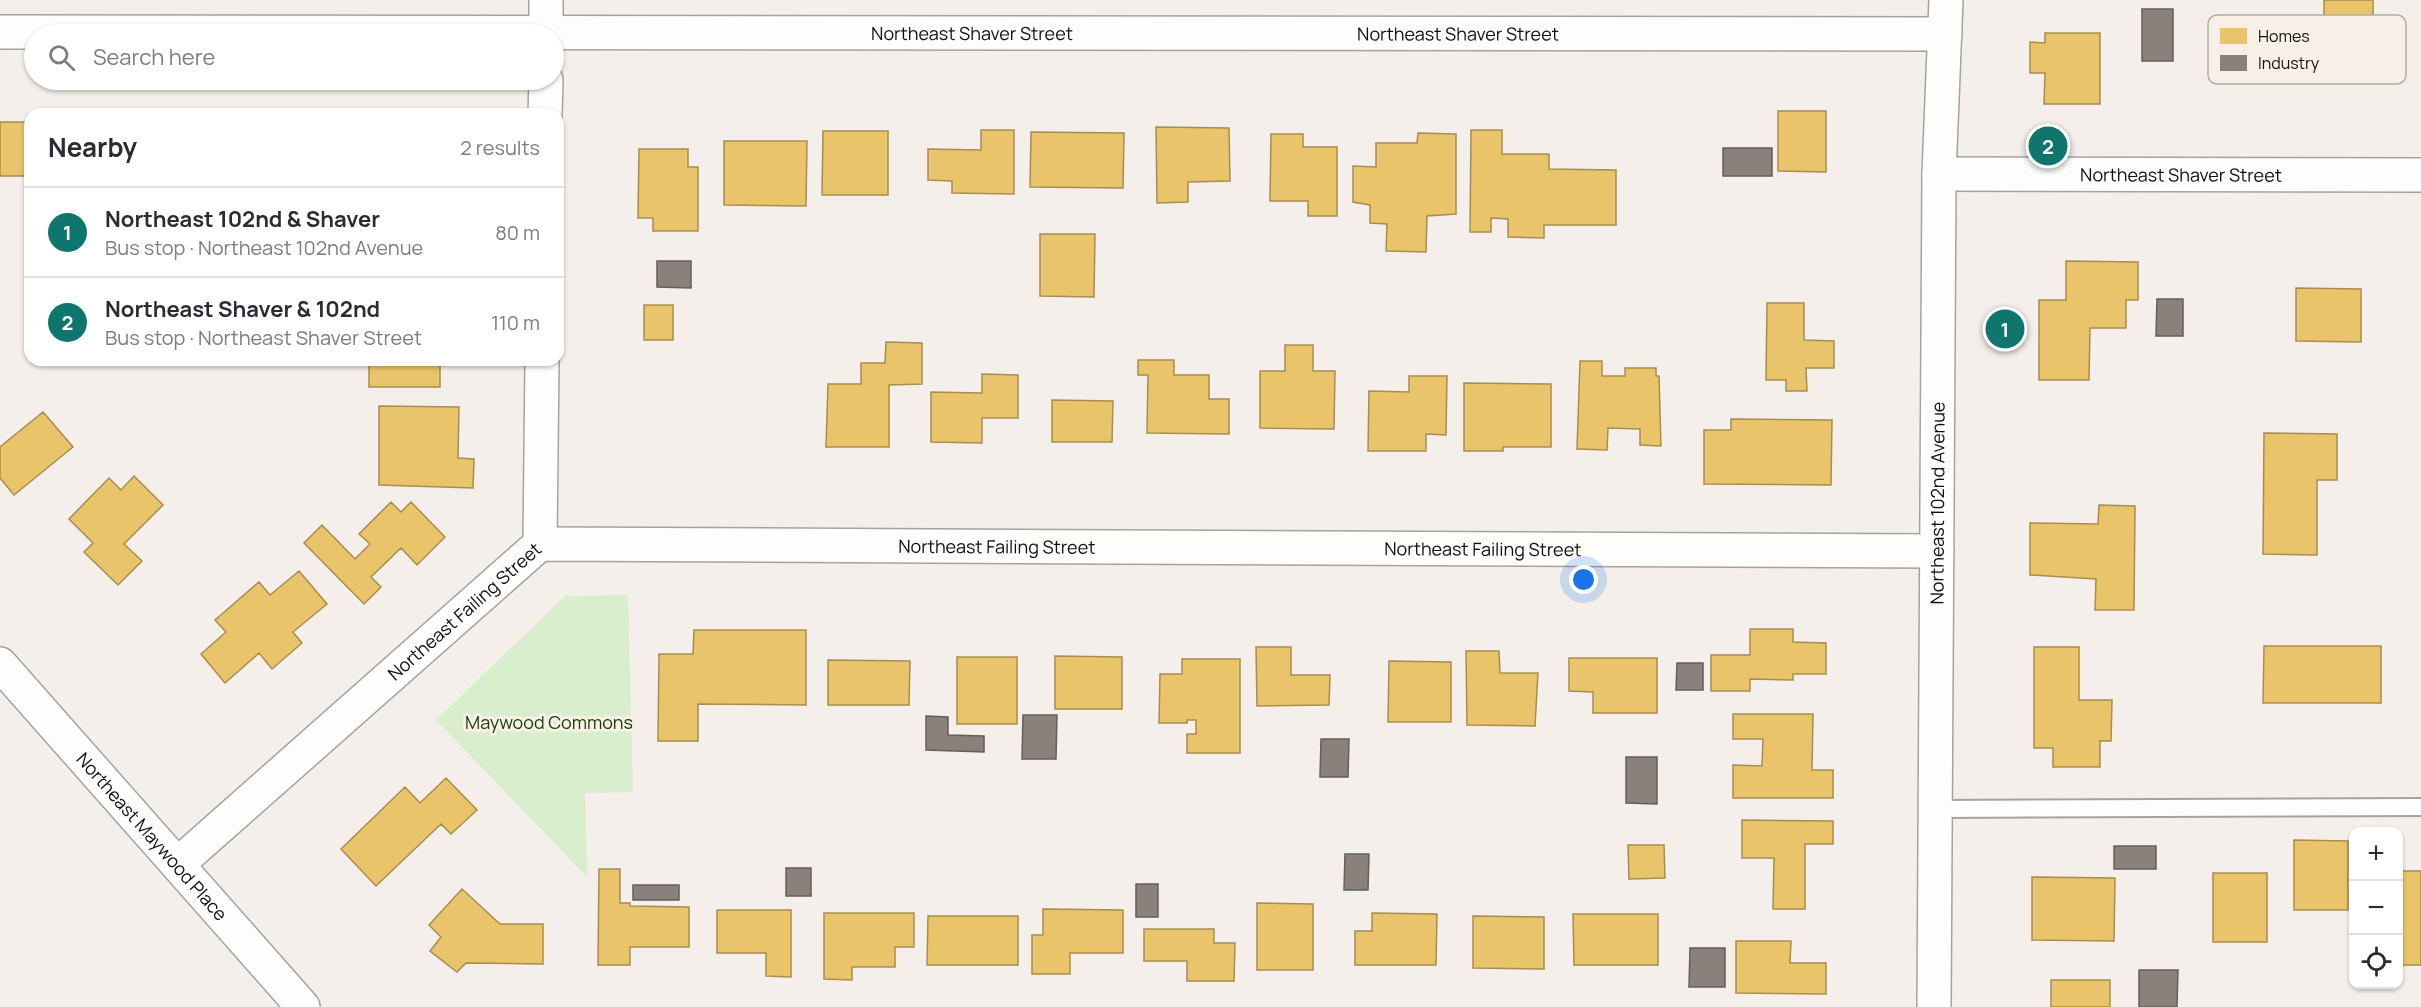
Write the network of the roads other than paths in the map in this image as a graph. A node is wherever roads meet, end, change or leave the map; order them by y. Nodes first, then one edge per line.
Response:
1 (1946, 0) edge
2 (546, 22) edge
3 (437, 24) edge
4 (0, 32) edge
5 (24, 32) edge
6 (1945, 34) junction
7 (546, 90) edge
8 (545, 108) edge
9 (1939, 174) junction
10 (2421, 175) edge
11 (542, 366) edge
12 (540, 544) junction
13 (1937, 551) junction
14 (0, 664) edge
15 (2421, 807) edge
16 (1935, 809) junction
17 (178, 864) junction
18 (303, 1007) edge
19 (1934, 1007) edge

1 - 6 street, Northeast 102nd Avenue
2 - 3 street, Northeast Shaver Street
2 - 6 street, Northeast Shaver Street
4 - 5 street, Northeast Shaver Street
6 - 9 street, Northeast 102nd Avenue
7 - 8 street
9 - 10 street, Northeast Shaver Street
9 - 13 street, Northeast 102nd Avenue
11 - 12 street
12 - 13 street, Northeast Failing Street
12 - 17 street, Northeast Failing Street
13 - 16 street, Northeast 102nd Avenue
14 - 17 street, Northeast Maywood Place
15 - 16 lane
16 - 19 street, Northeast 102nd Avenue
17 - 18 street, Northeast Maywood Place

